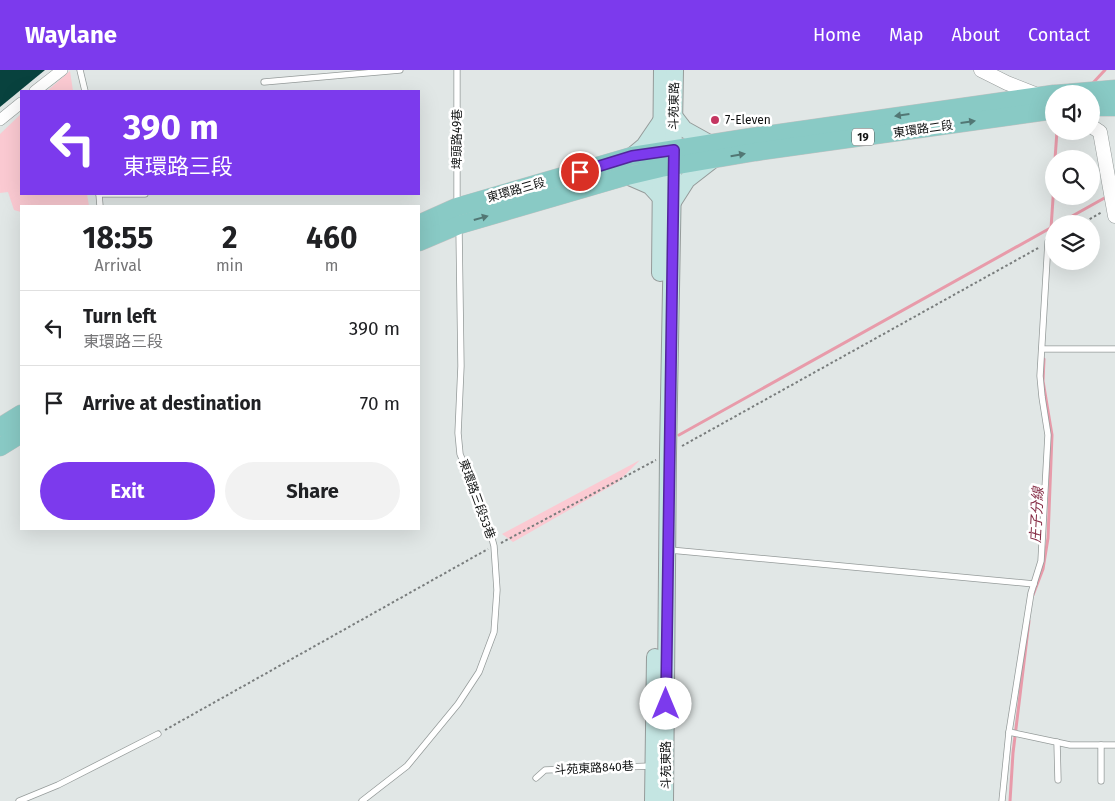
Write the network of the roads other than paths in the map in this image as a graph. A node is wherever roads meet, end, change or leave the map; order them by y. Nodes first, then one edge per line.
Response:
1 (62, 70) edge
2 (80, 70) edge
3 (400, 70) edge
4 (457, 70) edge
5 (662, 70) edge
6 (675, 70) edge
7 (981, 70) edge
8 (264, 82) dead end
9 (1115, 89) edge
10 (36, 90) edge
11 (84, 90) edge
12 (1100, 91) edge
13 (1045, 95) edge
14 (1045, 97) edge
15 (20, 103) edge
16 (1115, 106) edge
17 (1100, 107) edge
18 (1045, 111) edge
19 (667, 118) junction
20 (0, 120) edge
21 (1100, 132) edge
22 (712, 152) junction
23 (632, 156) junction
24 (667, 159) junction
25 (627, 176) junction
26 (667, 200) junction
27 (1114, 211) edge
28 (458, 216) junction
29 (420, 224) edge
30 (420, 241) edge
31 (1046, 270) edge
32 (1115, 348) edge
33 (1042, 349) junction
34 (20, 415) edge
35 (0, 427) edge
36 (20, 435) edge
37 (0, 447) edge
38 (664, 456) junction
39 (668, 550) junction
40 (1034, 584) junction
41 (1009, 732) junction
42 (158, 734) road end
43 (1057, 742) junction
44 (1101, 745) junction
45 (1115, 745) edge
46 (654, 765) junction
47 (536, 778) dead end
48 (1058, 780) dead end
49 (1101, 782) dead end
50 (20, 801) edge
51 (362, 801) edge
52 (653, 801) edge
53 (665, 801) edge
54 (1002, 801) edge

1 - 10 street
2 - 11 lane
3 - 8 lane
4 - 28 lane, 埤頭路49巷
5 - 19 main road, 斗苑東路
6 - 19 main road, 斗苑東路
7 - 13 street
9 - 12 main road, 東環路二段 / 19
14 -> 22 main road, 東環路二段 / 19
15 - 20 street
16 - 17 main road
22 -> 18 main road, 東環路二段 / 19
19 - 22 main road
19 - 23 main road
19 - 24 main road, 斗苑東路
21 - 27 street
22 - 24 main road, 東環路二段 / 19
22 - 26 main road
23 - 24 main road, 東環路三段 / 19
23 - 28 main road, 東環路三段 / 19
24 - 25 main road, 東環路三段 / 19
24 - 26 main road, 斗苑東路
25 - 26 main road
28 -> 25 main road, 東環路三段 / 19
26 - 38 main road, 斗苑東路
28 - 29 main road, 東環路三段 / 19
28 - 30 main road, 東環路三段 / 19
28 - 51 lane, 東環路三段53巷
31 - 33 lane
32 - 33 lane
33 - 40 lane
34 - 35 main road
36 - 37 main road
38 - 39 main road, 斗苑東路
38 - 46 main road, 斗苑東路
39 - 40 lane
39 - 53 main road, 斗苑東路
40 - 41 lane
41 - 43 lane
41 - 54 lane
42 - 50 lane
43 - 44 lane
43 - 48 lane
44 - 45 lane
44 - 49 lane
46 - 47 lane, 斗苑東路840巷
46 - 52 main road, 斗苑東路

